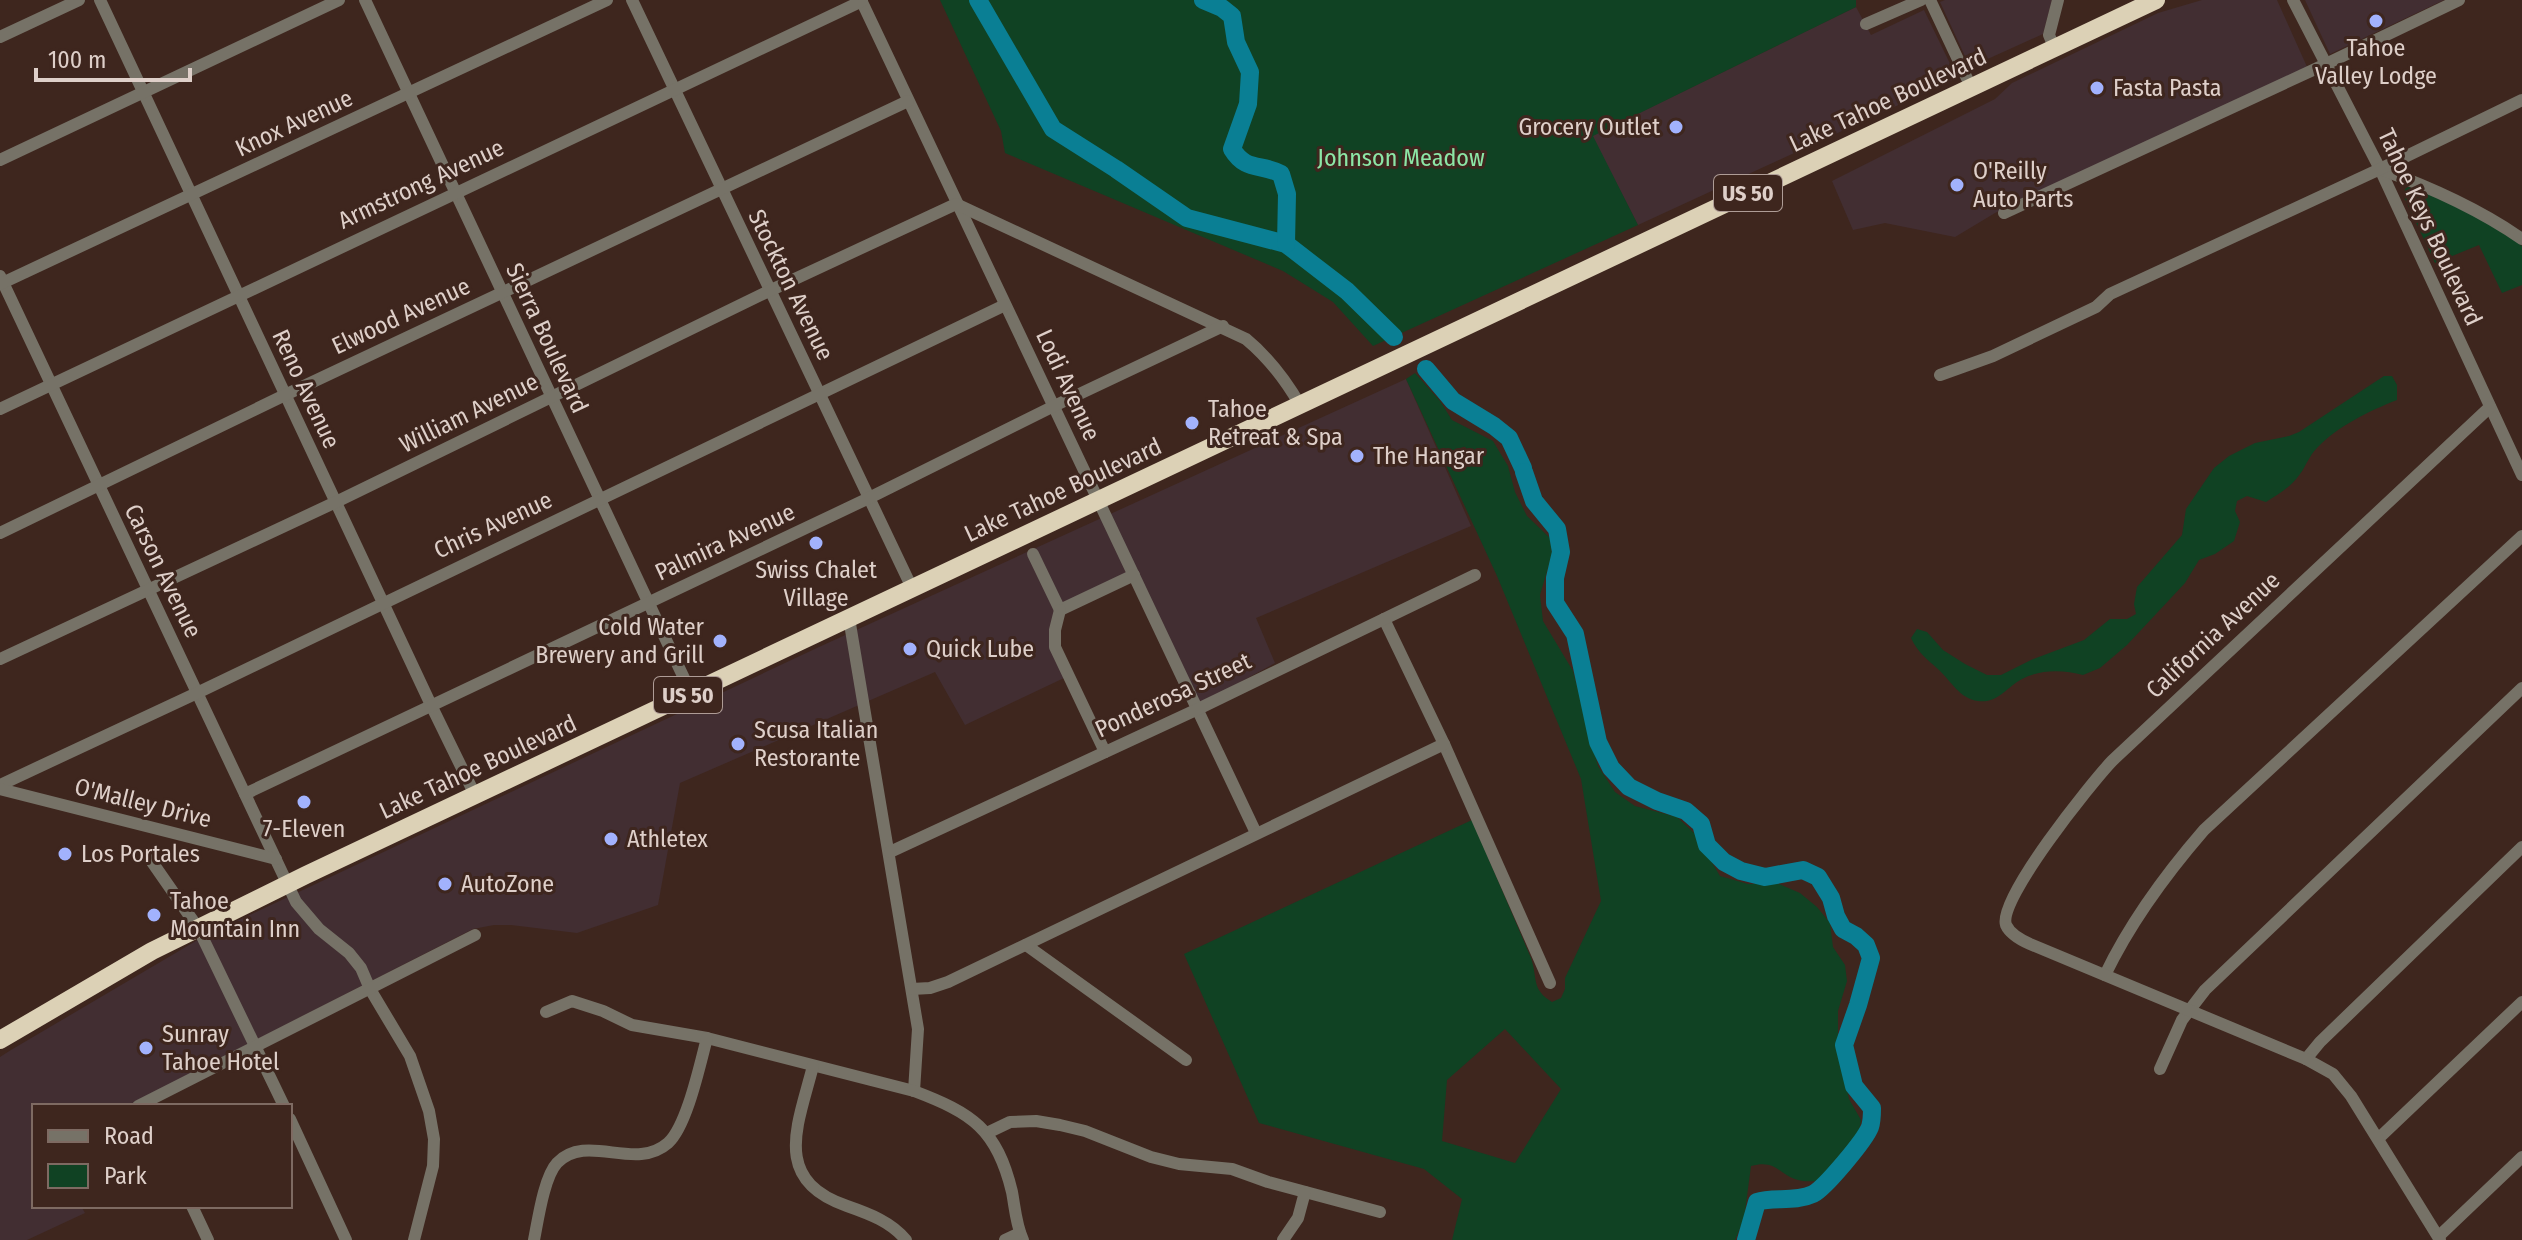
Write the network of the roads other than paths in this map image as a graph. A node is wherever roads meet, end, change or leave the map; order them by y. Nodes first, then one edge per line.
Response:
1 (79, 0) edge
2 (100, 0) edge
3 (339, 0) edge
4 (365, 0) edge
5 (607, 0) edge
6 (632, 0) edge
7 (1921, 0) edge
8 (1930, 0) edge
9 (2058, 0) edge
10 (2156, 0) edge
11 (2293, 0) edge
12 (2459, 0) edge
13 (862, 1) edge
14 (1866, 24) dead end
15 (0, 37) edge
16 (2054, 47) junction
17 (2326, 64) junction
18 (1971, 87) junction
19 (674, 91) junction
20 (144, 93) junction
21 (408, 93) junction
22 (2522, 100) edge
23 (908, 101) junction
24 (0, 160) edge
25 (2380, 169) junction
26 (721, 189) junction
27 (454, 193) junction
28 (193, 195) junction
29 (956, 204) junction
30 (2004, 213) dead end
31 (2522, 239) edge
32 (1, 281) edge
33 (769, 291) junction
34 (502, 293) junction
35 (238, 295) junction
36 (1005, 305) junction
37 (1223, 326) junction
38 (1940, 375) dead end
39 (51, 385) junction
40 (819, 394) junction
41 (285, 395) junction
42 (551, 398) junction
43 (1300, 405) junction
44 (1054, 406) junction
45 (2490, 407) junction
46 (0, 409) edge
47 (2522, 475) edge
48 (98, 487) junction
49 (869, 498) junction
50 (599, 500) junction
51 (1098, 500) junction
52 (336, 502) junction
53 (0, 533) edge
54 (2522, 536) edge
55 (1033, 554) dead end
56 (1134, 575) junction
57 (1475, 575) dead end
58 (912, 588) junction
59 (147, 590) junction
60 (383, 602) junction
61 (648, 603) junction
62 (1060, 610) junction
63 (849, 618) junction
64 (1384, 619) junction
65 (0, 659) edge
66 (2522, 688) edge
67 (197, 693) junction
68 (691, 693) junction
69 (431, 705) junction
70 (1198, 709) junction
71 (1444, 744) junction
72 (1105, 752) junction
73 (0, 787) edge
74 (245, 794) junction
75 (475, 795) junction
76 (1256, 833) junction
77 (2522, 847) edge
78 (890, 852) junction
79 (150, 859) dead end
80 (276, 859) junction
81 (288, 884) junction
82 (198, 928) junction
83 (475, 935) dead end
84 (1026, 945) junction
85 (2105, 975) junction
86 (1550, 983) dead end
87 (370, 989) junction
88 (912, 989) junction
89 (2522, 1002) edge
90 (2190, 1010) junction
91 (546, 1012) dead end
92 (707, 1038) junction
93 (0, 1040) edge
94 (256, 1046) junction
95 (2306, 1059) junction
96 (1186, 1060) dead end
97 (813, 1066) junction
98 (2160, 1069) dead end
99 (914, 1091) junction
100 (145, 1104) edge
101 (283, 1104) edge
102 (292, 1123) edge
103 (987, 1133) junction
104 (2379, 1138) junction
105 (2522, 1157) edge
106 (1305, 1192) junction
107 (193, 1208) edge
108 (1380, 1212) dead end
109 (1022, 1237) edge
110 (2440, 1238) edge
111 (208, 1240) edge
112 (346, 1240) edge
113 (414, 1240) edge
114 (534, 1240) edge
115 (906, 1240) edge
116 (1005, 1240) edge
117 (1283, 1240) edge

1 - 15 street
2 - 20 street, Reno Avenue
3 - 20 street
4 - 21 street, Sierra Boulevard
5 - 21 street, Knox Avenue
6 - 19 street, Stockton Avenue
7 - 14 street
8 - 18 street
9 - 16 street
10 - 16 highway, Lake Tahoe Boulevard / US 50
11 - 17 street, Tahoe Keys Boulevard
12 - 17 street
13 - 19 street, Armstrong Avenue
13 - 23 street, Lodi Avenue
16 - 18 highway, Lake Tahoe Boulevard / US 50
17 - 25 street, Tahoe Keys Boulevard
17 - 30 street
18 - 43 highway, Lake Tahoe Boulevard / US 50
19 - 26 street, Stockton Avenue
19 - 27 street, Armstrong Avenue
20 - 24 street
20 - 28 street, Reno Avenue
21 - 27 street, Sierra Boulevard
21 - 28 street, Knox Avenue
22 - 25 street
23 - 26 street, Elwood Avenue
23 - 29 street, Lodi Avenue
25 - 31 street
25 - 38 street
25 - 45 street, Tahoe Keys Boulevard
26 - 33 street, Stockton Avenue
26 - 34 street, Elwood Avenue
27 - 34 street, Sierra Boulevard
27 - 35 street, Armstrong Avenue
28 - 32 street, Knox Avenue
28 - 35 street, Reno Avenue
29 - 33 street, William Avenue
29 - 36 street, Lodi Avenue
29 - 37 street
32 - 39 street, Carson Avenue
33 - 40 street, Stockton Avenue
33 - 42 street, William Avenue
34 - 41 street, Elwood Avenue
34 - 42 street, Sierra Boulevard
35 - 39 street, Armstrong Avenue
35 - 41 street, Reno Avenue
36 - 40 street, Chris Avenue
36 - 44 street, Lodi Avenue
37 - 43 street
37 - 44 street, Palmira Avenue
39 - 46 street, Armstrong Avenue
39 - 48 street, Carson Avenue
40 - 49 street, Stockton Avenue
40 - 50 street, Chris Avenue
41 - 48 street, Elwood Avenue
41 - 52 street, Reno Avenue
42 - 50 street, Sierra Boulevard
42 - 52 street, William Avenue
43 - 51 highway, Lake Tahoe Boulevard / US 50
44 - 49 street, Palmira Avenue
44 - 51 street, Lodi Avenue
45 - 47 street, Tahoe Keys Boulevard
45 - 85 street, California Avenue
48 - 53 street, Elwood Avenue
48 - 59 street, Carson Avenue
49 - 58 street, Stockton Avenue
49 - 61 street, Palmira Avenue
50 - 60 street, Chris Avenue
50 - 61 street, Sierra Boulevard
51 - 56 street, Lodi Avenue
51 - 58 highway, Lake Tahoe Boulevard / US 50
52 - 59 street, William Avenue
52 - 60 street, Reno Avenue
54 - 85 street
55 - 62 street
56 - 62 street
56 - 70 street, Lodi Avenue
57 - 64 street, Ponderosa Street
58 - 63 highway, Lake Tahoe Boulevard / US 50
59 - 65 street, William Avenue
59 - 67 street, Carson Avenue
60 - 67 street, Chris Avenue
60 - 69 street, Reno Avenue
61 - 68 street, Sierra Boulevard
61 - 69 street, Palmira Avenue
62 - 72 street
63 - 68 highway, Lake Tahoe Boulevard / US 50
63 - 78 street
64 - 70 street, Ponderosa Street
64 - 71 street
66 - 90 street
67 - 73 street, Chris Avenue
67 - 74 street, Carson Avenue
68 - 75 highway, Lake Tahoe Boulevard / US 50
69 - 74 street, Palmira Avenue
69 - 75 street, Reno Avenue
70 - 72 street, Ponderosa Street
70 - 76 street, Lodi Avenue
71 - 76 street
71 - 86 street
72 - 78 street, Ponderosa Street
73 - 80 street, O'Malley Drive
74 - 80 street, Carson Avenue
75 - 81 highway, Lake Tahoe Boulevard / US 50
76 - 84 street
77 - 95 street
78 - 88 street
79 - 82 street
80 - 81 street, Carson Avenue
81 - 82 highway, Lake Tahoe Boulevard / US 50
81 - 87 street, Carson Avenue
82 - 93 highway, Lake Tahoe Boulevard / US 50
82 - 94 street
83 - 87 street
84 - 88 street
84 - 96 street
85 - 90 street
87 - 94 street
87 - 113 street, Carson Avenue
88 - 99 street
89 - 104 street
90 - 95 street
90 - 98 street
91 - 92 street
92 - 97 street
92 - 114 street
94 - 100 street
94 - 101 street
95 - 104 street
97 - 99 street
97 - 115 street
99 - 103 street
102 - 112 street
103 - 106 street
103 - 109 street
104 - 110 street
105 - 110 street
106 - 108 street
106 - 117 street
107 - 111 street
109 - 116 street

